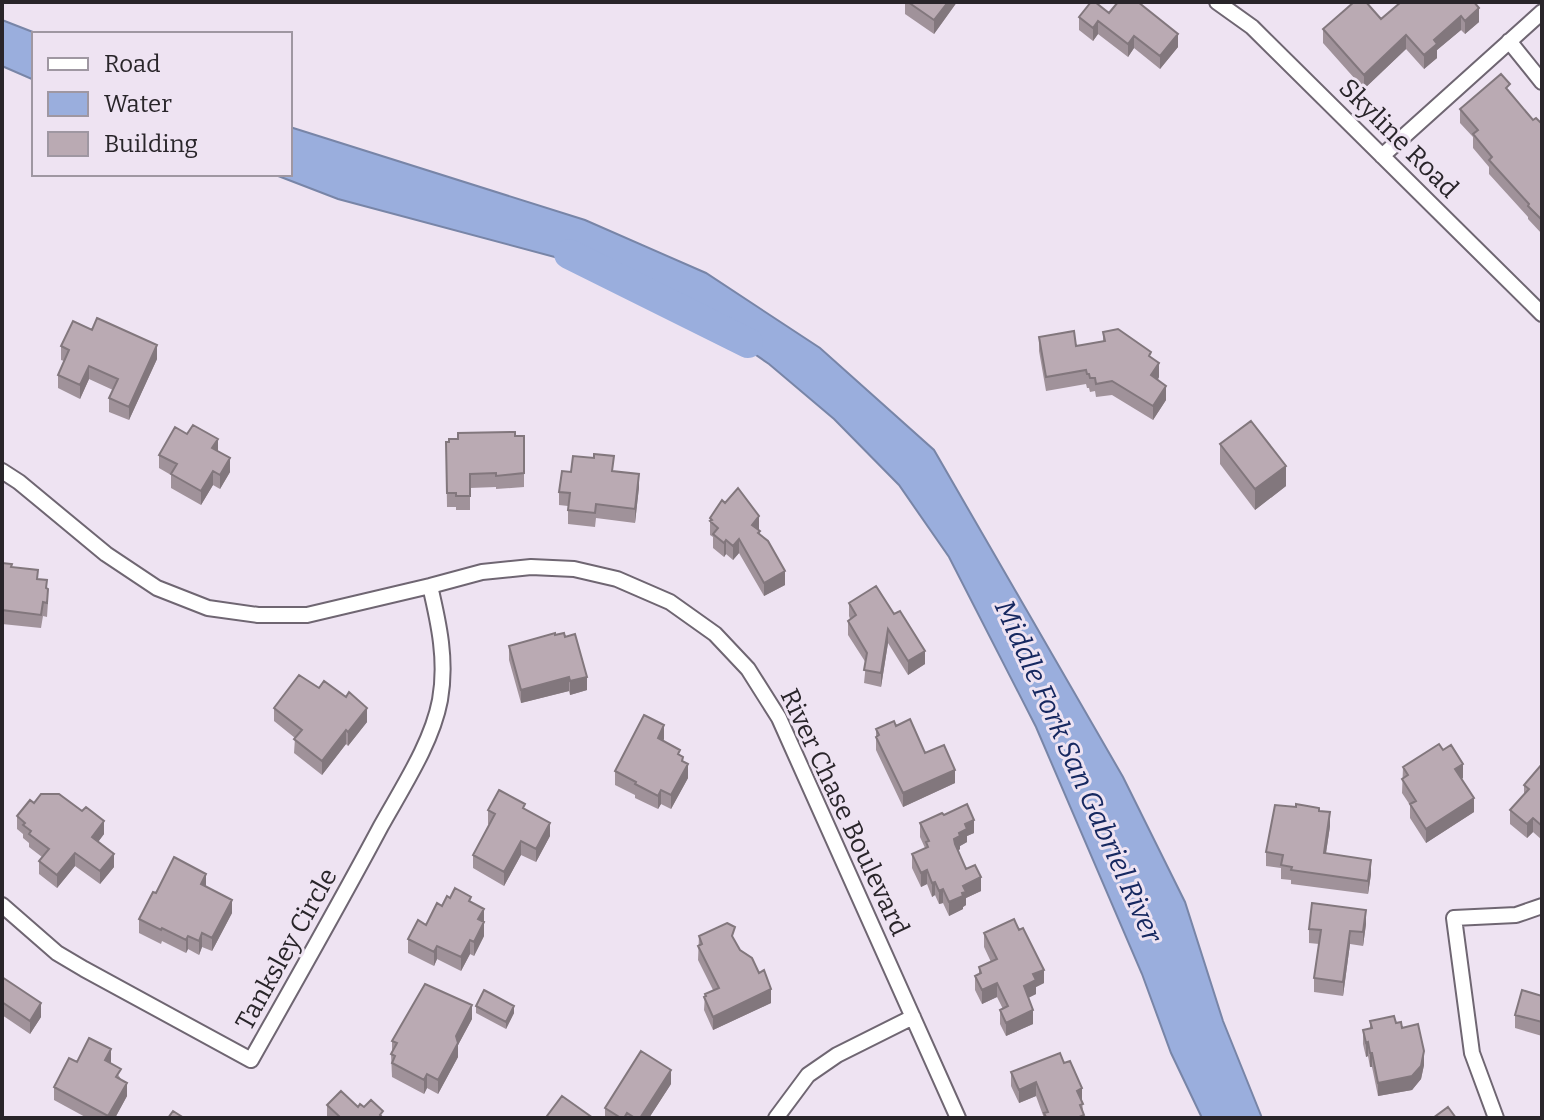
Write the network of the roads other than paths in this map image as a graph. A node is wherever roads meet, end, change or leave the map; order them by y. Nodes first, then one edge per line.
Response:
1 (1217, 2) edge
2 (1542, 12) edge
3 (1509, 41) junction
4 (1542, 82) edge
5 (1382, 156) junction
6 (1542, 314) edge
7 (2, 471) edge
8 (430, 586) junction
9 (2, 905) edge
10 (1542, 906) edge
11 (913, 1017) junction
12 (776, 1118) edge
13 (958, 1118) edge
14 (1496, 1118) edge

1 - 5 street, Skyline Road
2 - 3 street
3 - 4 street
3 - 5 street
5 - 6 street, Skyline Road
7 - 8 street, River Chase Boulevard
8 - 9 street, Tanksley Circle
8 - 11 street, River Chase Boulevard
10 - 14 street
11 - 12 street
11 - 13 street, River Chase Boulevard

